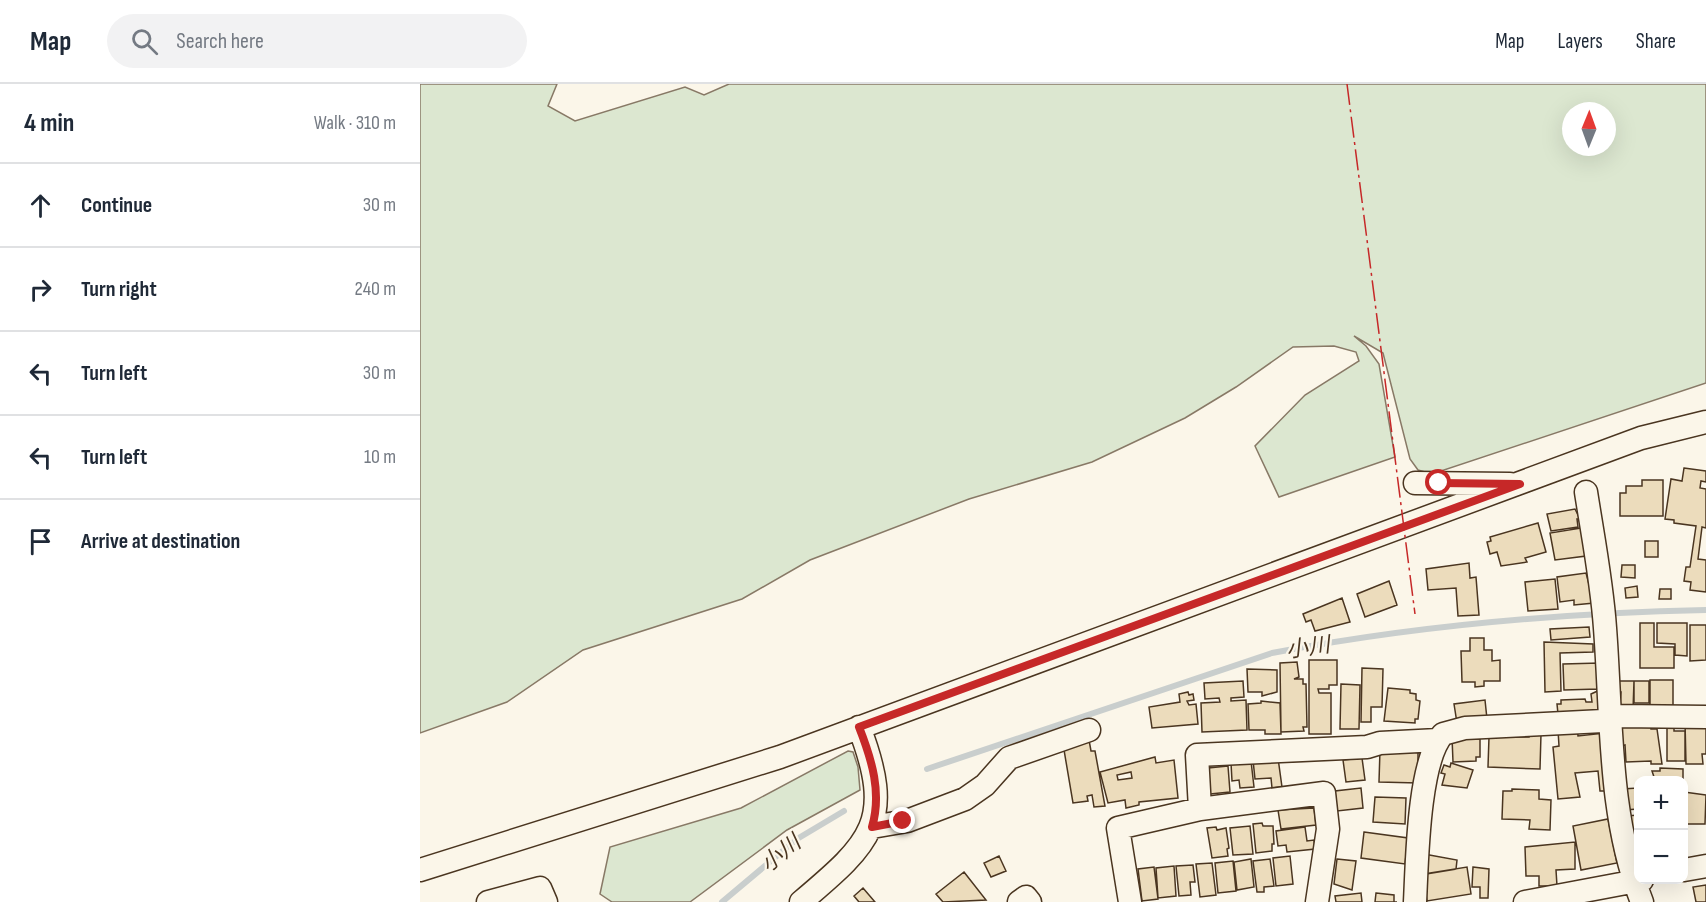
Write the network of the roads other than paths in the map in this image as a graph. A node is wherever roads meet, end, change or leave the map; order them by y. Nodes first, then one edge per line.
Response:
1 (1706, 422) edge
2 (1415, 483) dead end
3 (1520, 484) junction
4 (1586, 492) dead end
5 (1706, 717) edge
6 (1611, 718) junction
7 (859, 727) junction
8 (1089, 730) dead end
9 (1438, 740) junction
10 (1200, 809) junction
11 (872, 827) junction
12 (1706, 866) edge
13 (1688, 869) edge
14 (420, 870) edge
15 (1639, 888) edge
16 (488, 902) edge
17 (546, 902) edge
18 (801, 902) edge
19 (1019, 902) edge
20 (1030, 902) edge
21 (1130, 902) edge
22 (1317, 902) edge
23 (1415, 902) edge
24 (1525, 902) edge

1 - 3 street
2 - 3 street
3 - 7 street
4 - 6 street
5 - 6 street
6 - 9 street
6 - 15 street
7 - 11 street
7 - 14 street
8 - 11 street
9 - 10 street
9 - 23 street
10 - 21 street
10 - 22 street
11 - 18 street
12 - 13 street
15 - 24 street
16 - 17 street
19 - 20 street

